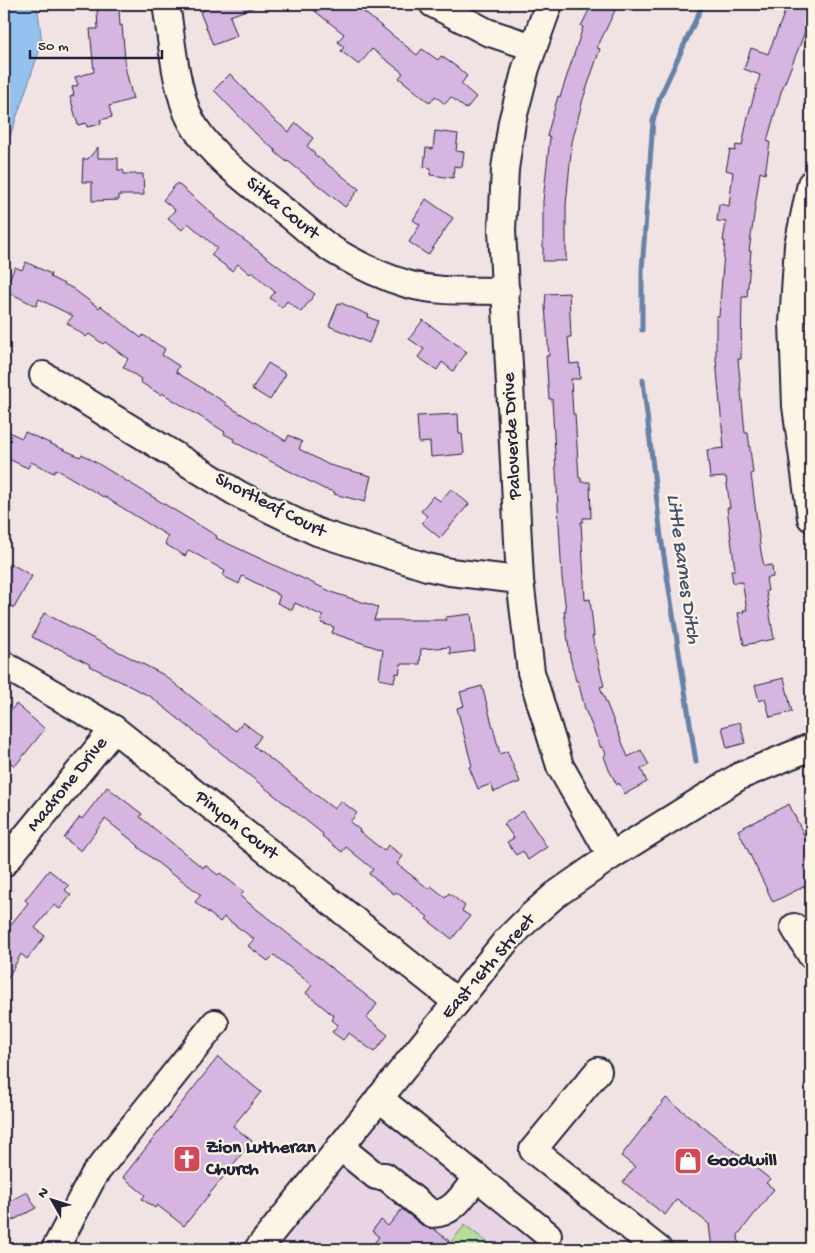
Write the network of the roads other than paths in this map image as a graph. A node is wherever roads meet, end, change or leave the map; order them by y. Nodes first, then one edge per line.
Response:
1 (166, 4) edge
2 (433, 4) edge
3 (549, 4) edge
4 (533, 47) junction
5 (811, 184) edge
6 (506, 291) junction
7 (43, 375) dead end
8 (811, 518) edge
9 (520, 580) junction
10 (4, 665) edge
11 (114, 729) junction
12 (811, 747) edge
13 (611, 856) junction
14 (4, 863) edge
15 (794, 928) dead end
16 (811, 955) edge
17 (457, 1002) junction
18 (215, 1023) dead end
19 (598, 1072) dead end
20 (380, 1098) junction
21 (340, 1146) junction
22 (477, 1176) junction
23 (548, 1234) dead end
24 (55, 1249) edge
25 (258, 1249) edge
26 (658, 1249) edge

1 - 6 street, Sitka Court
2 - 4 street
3 - 4 street, Paloverde Drive
4 - 6 street, Paloverde Drive
5 - 8 street
6 - 9 street, Paloverde Drive
7 - 9 street, Shortleaf Court
9 - 13 street, Paloverde Drive
10 - 11 street, Pinyon Court
11 - 14 street, Madrone Drive
11 - 17 street, Pinyon Court
12 - 13 street, East 16th Street
13 - 17 street, East 16th Street
15 - 16 street
17 - 20 street, East 16th Street
18 - 24 street
19 - 26 street
20 - 21 street, East 16th Street
20 - 22 street
21 - 22 street
21 - 25 street, East 16th Street
22 - 23 street

